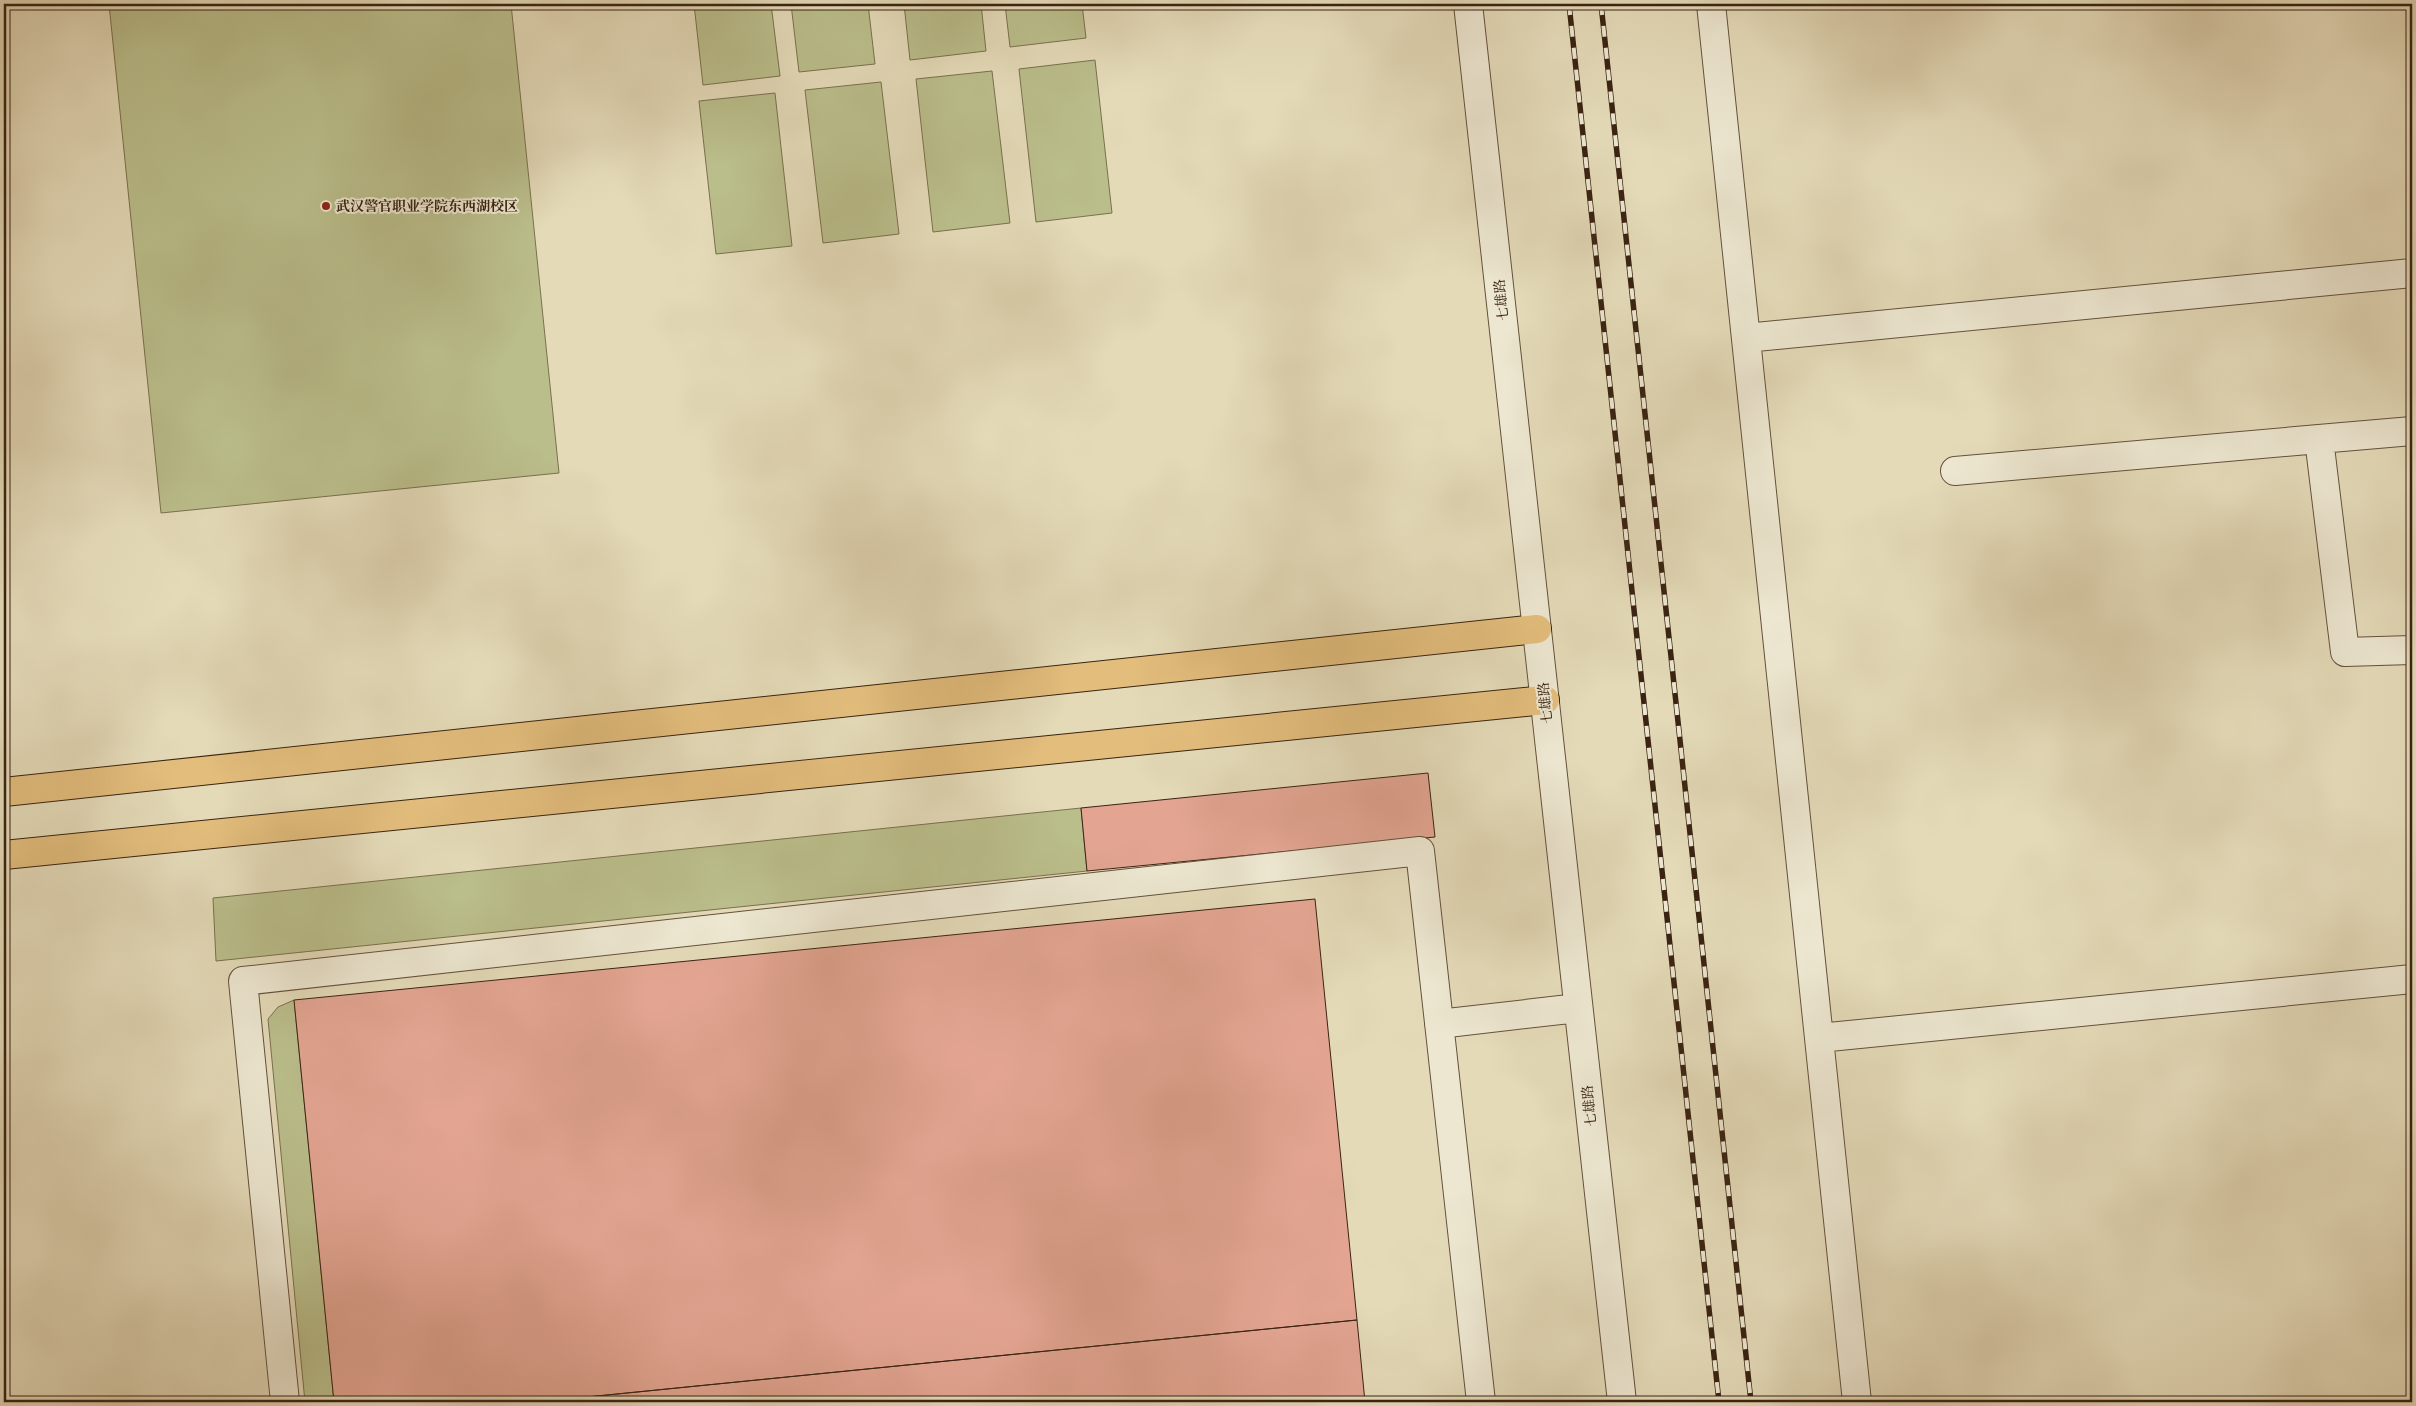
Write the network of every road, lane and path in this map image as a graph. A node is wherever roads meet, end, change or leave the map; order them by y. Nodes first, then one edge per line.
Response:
1 (1468, 4) edge
2 (1711, 4) edge
3 (2412, 273) edge
4 (1746, 338) junction
5 (2412, 431) edge
6 (2319, 439) junction
7 (1955, 470) dead end
8 (1537, 629) junction
9 (2412, 650) edge
10 (1545, 700) junction
11 (4, 792) edge
12 (4, 855) edge
13 (2412, 979) edge
14 (1578, 1008) junction
15 (1439, 1024) junction
16 (1819, 1038) junction
17 (285, 1402) edge
18 (1481, 1402) edge
19 (1622, 1402) edge
20 (1857, 1402) edge

1 - 8 street, 七雄路
2 - 4 street
3 - 4 street
4 - 16 street
5 - 6 street
6 - 7 street
6 - 9 street
8 - 10 street, 七雄路
8 - 11 main road
10 - 12 main road
10 - 14 street, 七雄路
13 - 16 street
14 - 15 street
14 - 19 street, 七雄路
15 - 17 street
15 - 18 street
16 - 20 street

